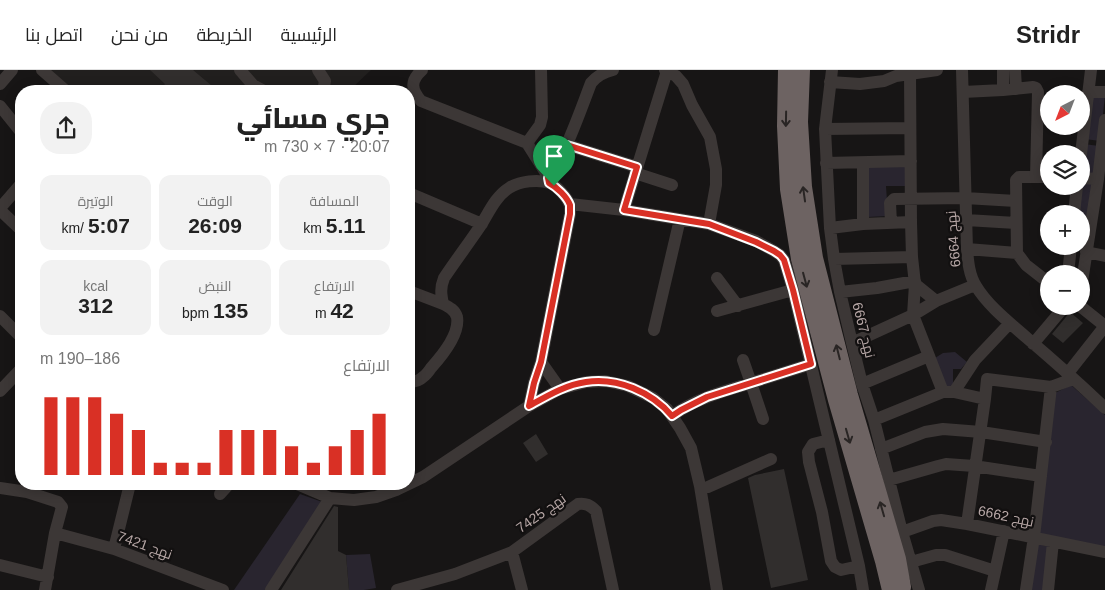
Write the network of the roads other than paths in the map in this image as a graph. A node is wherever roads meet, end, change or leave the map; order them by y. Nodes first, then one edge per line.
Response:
1 (12, 70) edge
2 (42, 70) edge
3 (240, 70) edge
4 (318, 70) edge
5 (422, 70) edge
6 (541, 70) edge
7 (613, 70) edge
8 (666, 70) edge
9 (787, 70) edge
10 (801, 70) edge
11 (937, 70) edge
12 (962, 70) edge
13 (1003, 70) edge
14 (1015, 70) edge
15 (1091, 70) edge
16 (895, 73) edge
17 (910, 74) junction
18 (831, 76) edge
19 (0, 84) edge
20 (59, 85) edge
21 (253, 85) edge
22 (324, 85) edge
23 (413, 85) edge
24 (1089, 85) edge
25 (1009, 90) junction
26 (964, 92) junction
27 (1090, 92) edge
28 (1105, 92) edge
29 (415, 94) edge
30 (2, 109) edge
31 (1105, 121) edge
32 (15, 125) edge
33 (910, 128) junction
34 (825, 129) junction
35 (1083, 135) edge
36 (1082, 139) junction
37 (1104, 142) edge
38 (527, 143) junction
39 (567, 145) junction
40 (1040, 145) edge
41 (1082, 145) edge
42 (911, 161) junction
43 (826, 163) junction
44 (863, 163) junction
45 (636, 170) junction
46 (1040, 177) edge
47 (1090, 179) edge
48 (1098, 179) junction
49 (549, 180) junction
50 (672, 185) dead end
51 (15, 191) edge
52 (415, 196) edge
53 (965, 198) junction
54 (911, 199) junction
55 (1016, 201) junction
56 (570, 204) junction
57 (0, 209) edge
58 (624, 210) junction
59 (680, 219) junction
60 (966, 220) junction
61 (911, 222) junction
62 (891, 223) junction
63 (1016, 223) junction
64 (15, 224) edge
65 (482, 224) junction
66 (709, 224) junction
67 (863, 224) junction
68 (830, 228) junction
69 (1090, 228) edge
70 (967, 249) junction
71 (1017, 253) junction
72 (1090, 253) edge
73 (1105, 256) edge
74 (912, 257) junction
75 (834, 259) junction
76 (1040, 276) edge
77 (716, 278) dead end
78 (915, 282) junction
79 (975, 285) junction
80 (793, 290) junction
81 (840, 292) junction
82 (415, 293) edge
83 (936, 301) junction
84 (443, 304) junction
85 (738, 306) junction
86 (716, 312) dead end
87 (1090, 314) edge
88 (913, 315) junction
89 (1058, 315) edge
90 (0, 316) edge
91 (1010, 323) junction
92 (1105, 326) edge
93 (654, 330) dead end
94 (15, 331) edge
95 (852, 343) junction
96 (1034, 344) junction
97 (929, 356) junction
98 (743, 360) dead end
99 (975, 360) junction
100 (541, 362) junction
101 (811, 364) junction
102 (15, 375) edge
103 (1070, 376) junction
104 (987, 379) junction
105 (415, 382) edge
106 (751, 383) junction
107 (862, 384) junction
108 (1052, 387) junction
109 (560, 389) junction
110 (0, 391) edge
111 (948, 392) junction
112 (985, 399) junction
113 (529, 406) junction
114 (1105, 408) edge
115 (672, 416) junction
116 (763, 419) dead end
117 (874, 420) junction
118 (981, 432) junction
119 (829, 440) junction
120 (1046, 442) junction
121 (881, 449) junction
122 (771, 460) dead end
123 (974, 466) junction
124 (1042, 476) junction
125 (888, 480) junction
126 (415, 481) edge
127 (708, 487) dead end
128 (0, 488) edge
129 (15, 488) edge
130 (32, 490) edge
131 (129, 490) edge
132 (224, 490) edge
133 (311, 490) edge
134 (396, 490) edge
135 (220, 494) dead end
136 (330, 498) junction
137 (967, 524) junction
138 (1004, 531) junction
139 (902, 532) junction
140 (55, 533) junction
141 (1034, 538) junction
142 (1053, 542) junction
143 (114, 549) junction
144 (512, 552) junction
145 (1105, 552) edge
146 (897, 561) junction
147 (0, 565) edge
148 (859, 566) junction
149 (995, 571) junction
150 (48, 577) junction
151 (45, 590) edge
152 (223, 590) edge
153 (271, 590) edge
154 (397, 590) edge
155 (522, 590) edge
156 (613, 590) edge
157 (717, 590) edge
158 (864, 590) edge
159 (885, 590) edge
160 (892, 590) edge
161 (902, 590) edge
162 (911, 590) edge
163 (919, 590) edge
164 (991, 590) edge
165 (1026, 590) edge
166 (1048, 590) edge

1 - 19 street
2 - 20 street
3 - 21 street
4 - 22 street
5 - 23 street
6 - 38 street
7 - 39 street
8 - 45 street
8 - 66 street
9 -> 146 highway
146 -> 10 highway
11 - 17 street
12 - 26 street, نهج 6664
13 - 25 street
14 - 25 street
15 - 24 street
16 - 17 street
16 - 18 street
17 - 33 street
18 - 34 street, نهج 6667
25 - 26 street
25 - 40 street
26 - 53 street, نهج 6664
27 - 28 street
29 - 38 street
30 - 32 street
31 - 37 street
33 - 34 street
33 - 42 street
34 - 43 street, نهج 6667
35 - 36 street
36 - 37 street
36 - 41 street
37 - 48 street
38 - 49 street
39 - 45 street
39 - 49 street
42 - 44 street
42 - 54 street
43 - 44 street
43 - 68 street, نهج 6667
44 - 67 street
45 - 50 street
45 - 58 street
46 - 55 street
47 - 48 street
48 - 69 street
49 - 56 street
49 - 65 street
51 - 57 street
52 - 65 street
53 - 54 street
53 - 55 street
53 - 60 street, نهج 6664
54 - 61 street
54 - 62 street
55 - 63 street
56 - 58 street
56 - 100 street
57 - 64 street
58 - 59 street
59 - 66 street
59 - 93 street
60 - 63 street
60 - 70 street, نهج 6664
61 - 62 street
61 - 74 street
62 - 67 street
63 - 71 street
65 - 84 street
66 - 80 street
67 - 68 street
68 - 75 street, نهج 6667
70 - 71 street
70 - 79 street, نهج 6664
71 - 76 street
72 - 73 street
74 - 75 street
74 - 78 street
75 - 81 street, نهج 6667
77 - 85 street
78 - 81 street
78 - 83 street
78 - 88 street
79 - 83 street
79 - 91 street, نهج 6664
80 - 85 street
80 - 101 street
81 - 95 street, نهج 6667
82 - 84 street
83 - 88 street
84 - 105 street
85 - 86 street
87 - 92 street
88 - 95 street
88 - 97 street
89 - 96 street
90 - 94 street
91 - 96 street, نهج 6664
91 - 99 street
92 - 103 street
95 - 107 street, نهج 6667
96 - 103 street, نهج 6664
97 - 107 street
97 - 111 street
98 - 106 street
99 - 104 street
99 - 111 street
100 - 109 street
100 - 113 street
101 - 106 street
101 - 119 street
102 - 110 street
103 - 108 street
103 - 114 street, نهج 6664
104 - 108 street
104 - 112 street
106 - 115 street
106 - 116 street
107 - 117 street, نهج 6667
108 - 120 street
109 - 113 street
109 - 115 street
111 - 112 street
111 - 117 street
112 - 118 street
113 - 126 street
115 - 157 street
117 - 121 street, نهج 6667
118 - 120 street
118 - 121 street
118 - 123 street
119 - 148 street
119 - 148 street
120 - 124 street
121 - 125 street, نهج 6667
122 - 127 street
123 - 124 street
123 - 125 street
123 - 137 street
124 - 141 street
125 - 139 street, نهج 6667
128 - 129 street
130 - 140 street
131 - 143 street
132 - 135 street
133 - 136 street
134 - 136 street
136 - 153 street
137 - 138 street, نهج 6662
137 - 139 street, نهج 6662
138 - 141 street, نهج 6662
138 - 149 street
139 - 146 street, نهج 6667
140 - 143 street, نهج 7421
140 - 150 street
141 - 142 street, نهج 6662
141 - 165 street
142 - 145 street, نهج 6662
142 - 166 street
143 - 152 street, نهج 7421
144 - 154 street
144 - 155 street
144 - 156 street, نهج 7425
146 - 149 street
146 - 159 highway
146 - 160 highway
146 - 161 highway
146 - 162 highway
146 - 163 street, نهج 6667
147 - 150 street
148 - 158 street
149 - 164 street
150 - 151 street

